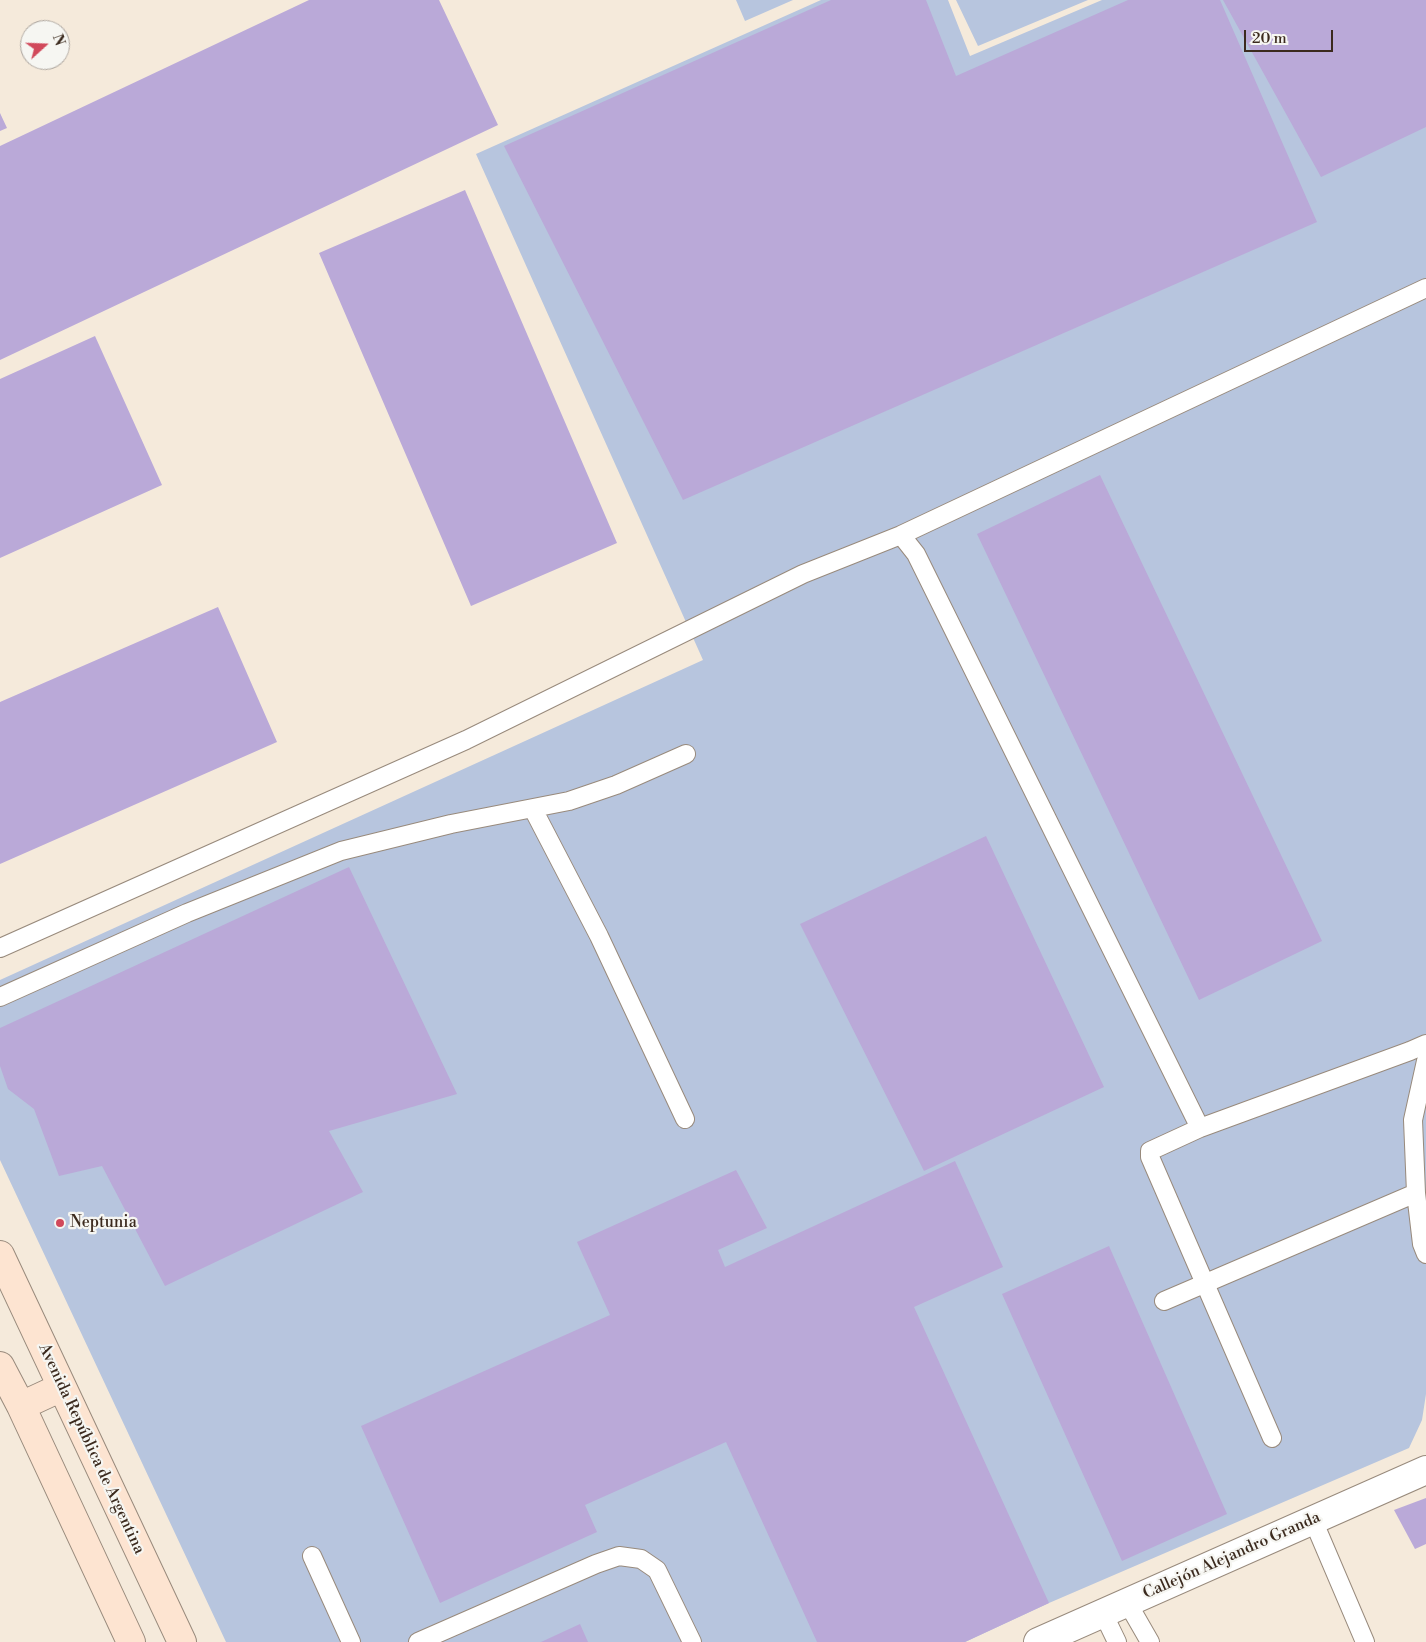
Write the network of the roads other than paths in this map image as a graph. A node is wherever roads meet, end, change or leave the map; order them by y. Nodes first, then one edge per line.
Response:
1 (1426, 288) edge
2 (901, 534) junction
3 (686, 754) dead end
4 (533, 809) junction
5 (0, 948) edge
6 (0, 998) edge
7 (1426, 1044) edge
8 (1426, 1061) edge
9 (684, 1119) dead end
10 (1200, 1128) junction
11 (1416, 1193) junction
12 (1426, 1254) edge
13 (0, 1255) edge
14 (1205, 1284) junction
15 (1164, 1301) dead end
16 (1, 1373) edge
17 (62, 1387) junction
18 (21, 1406) junction
19 (1272, 1438) dead end
20 (1426, 1470) edge
21 (1312, 1520) junction
22 (312, 1556) dead end
23 (1115, 1608) junction
24 (1361, 1641) edge
25 (131, 1642) edge
26 (182, 1642) edge
27 (351, 1642) edge
28 (418, 1642) edge
29 (692, 1642) edge
30 (1038, 1642) edge
31 (1117, 1642) edge
32 (1150, 1642) edge

1 - 2 lane
2 - 5 lane
2 - 10 lane
3 - 4 lane
4 - 6 lane
4 - 9 lane
7 - 10 lane
8 - 11 lane
10 - 14 lane
11 - 12 lane
11 - 14 lane
13 - 17 main road, Avenida República de Argentina
14 - 15 lane
14 - 19 lane
16 - 18 main road
17 - 18 main road
17 - 26 main road, Avenida República de Argentina
18 - 25 main road
20 - 21 street, Callejón Alejandro Granda
21 - 23 street, Callejón Alejandro Granda
21 - 24 lane
22 - 27 lane
23 - 30 street, Callejón Alejandro Granda
23 - 31 lane
23 - 32 lane
28 - 29 lane

